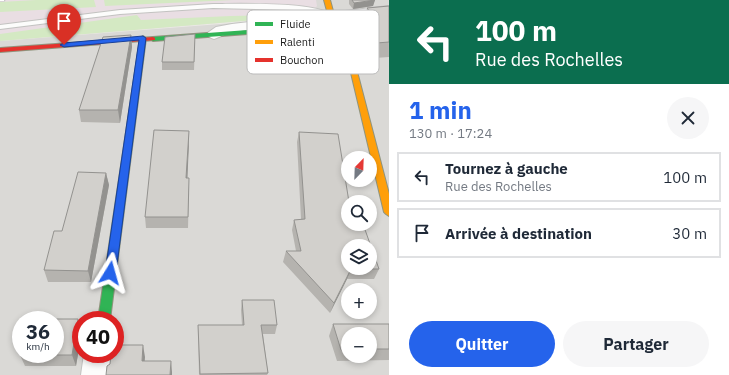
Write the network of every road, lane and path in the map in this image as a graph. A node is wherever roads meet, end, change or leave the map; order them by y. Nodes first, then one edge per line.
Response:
1 (327, 0) edge
2 (307, 10) edge
3 (332, 10) edge
4 (389, 10) edge
5 (379, 12) edge
6 (389, 14) edge
7 (379, 15) edge
8 (379, 18) edge
9 (389, 18) edge
10 (0, 27) edge
11 (247, 27) edge
12 (212, 34) joint
13 (143, 38) junction
14 (0, 50) edge
15 (354, 74) edge
16 (389, 212) edge
17 (105, 311) edge
18 (98, 363) edge
19 (96, 375) edge

1 - 3 street
2 - 10 lane
4 - 5 street
6 - 7 street
8 - 9 street
11 - 12 street
12 - 13 street
13 - 14 street
13 - 17 street
15 - 16 street
18 - 19 street

